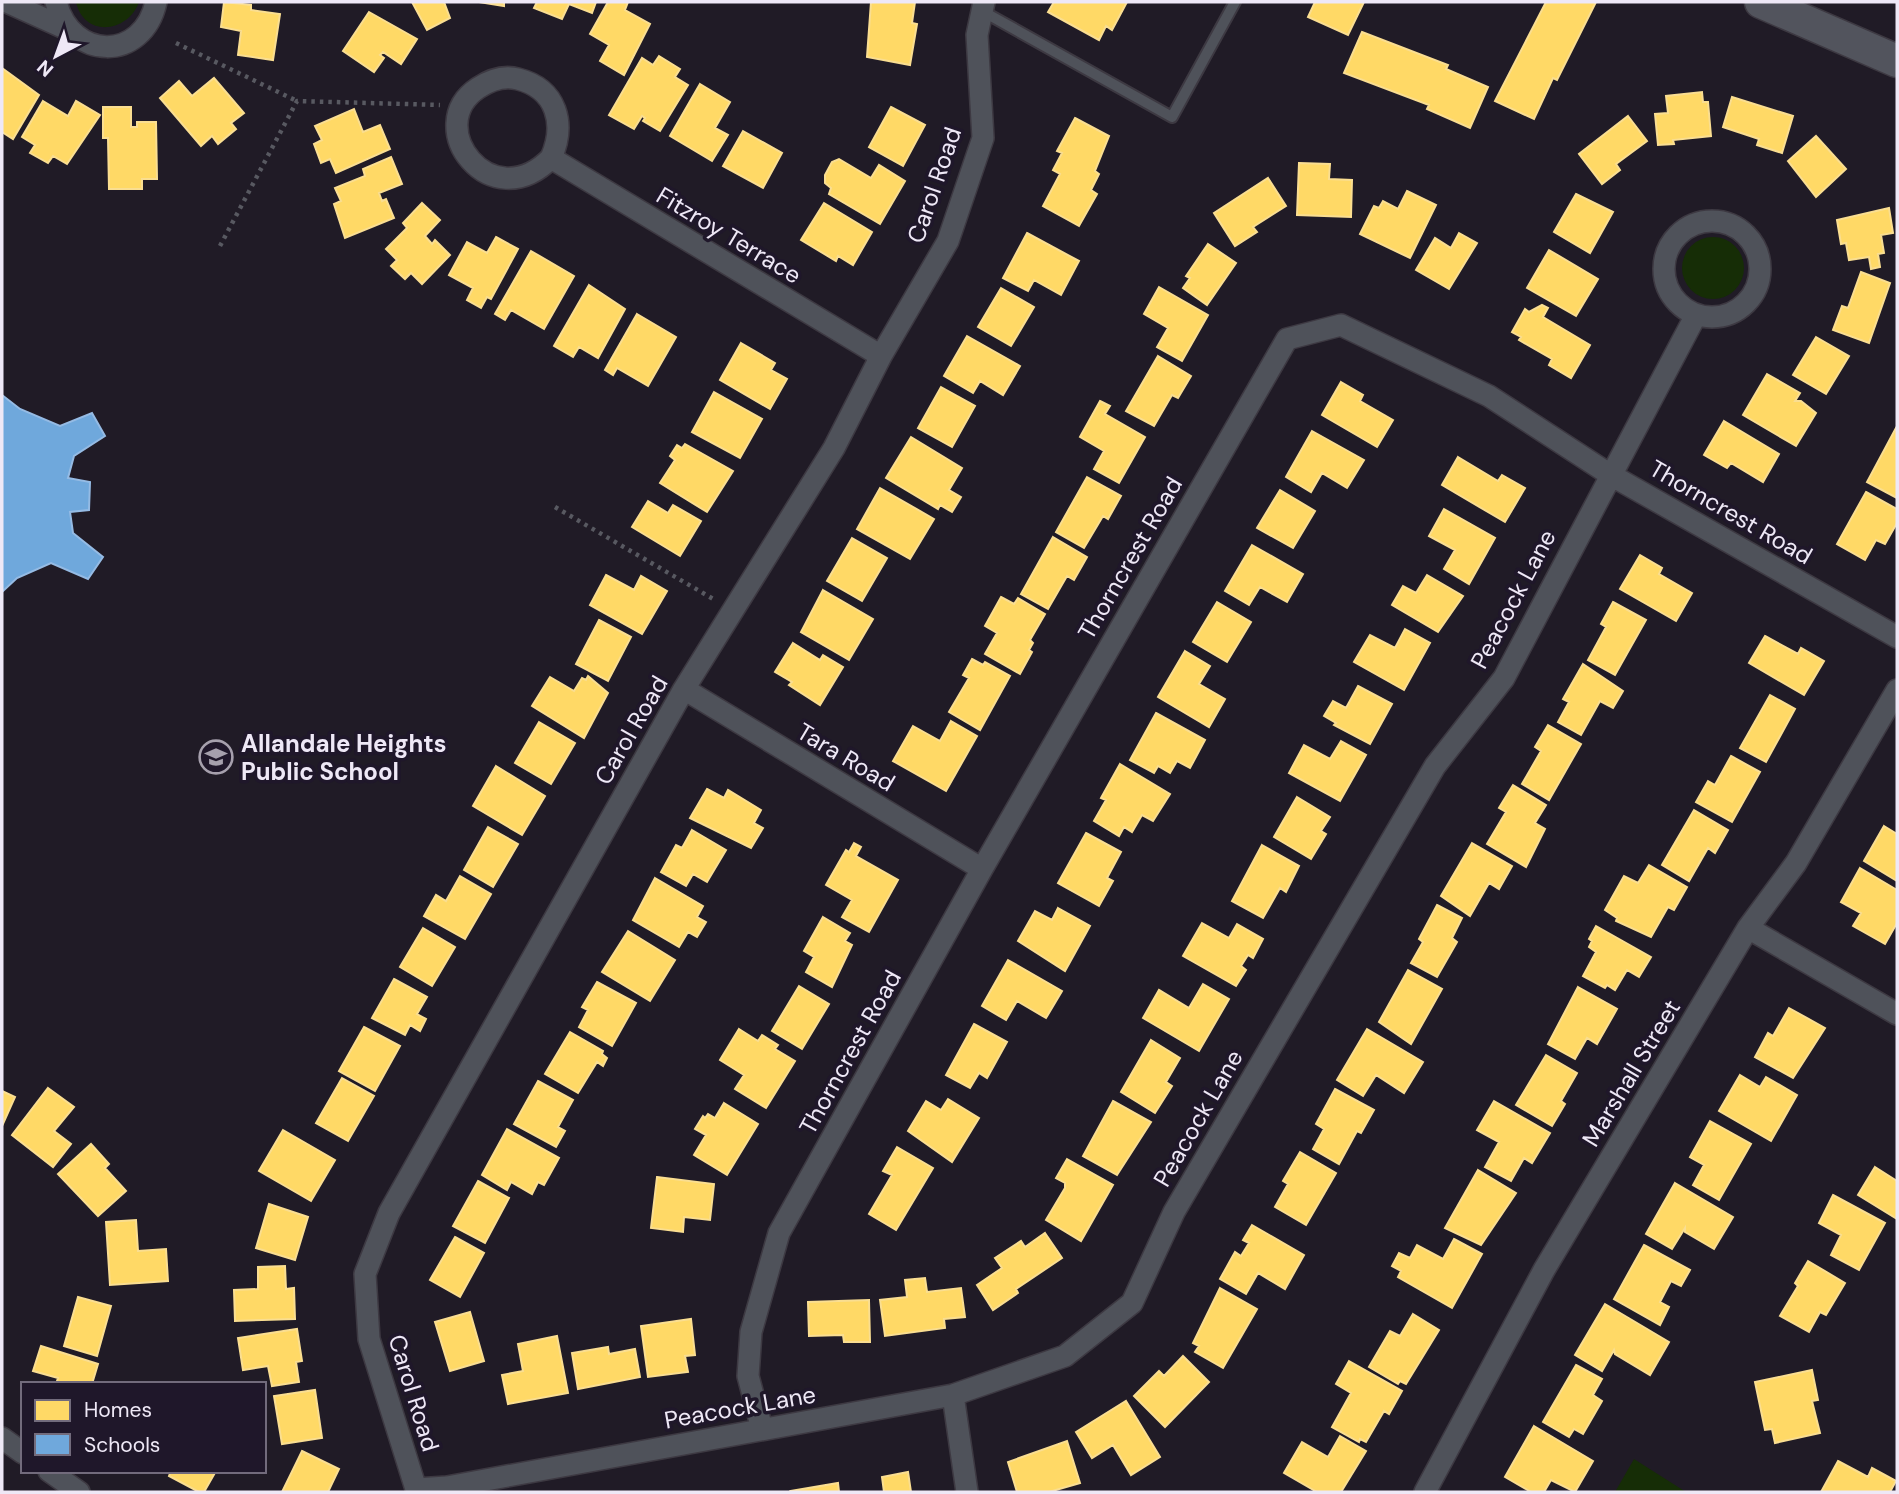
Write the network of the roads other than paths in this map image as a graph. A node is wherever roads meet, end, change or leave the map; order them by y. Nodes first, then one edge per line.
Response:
1 (6, 2) edge
2 (57, 2) edge
3 (156, 2) edge
4 (1235, 2) edge
5 (1761, 2) edge
6 (983, 7) edge
7 (69, 30) junction
8 (1897, 61) edge
9 (551, 158) junction
10 (1696, 315) junction
11 (881, 356) junction
12 (1609, 474) junction
13 (1897, 637) edge
14 (684, 690) junction
15 (1897, 690) edge
16 (982, 869) junction
17 (1748, 928) junction
18 (1897, 1014) edge
19 (953, 1395) junction
20 (762, 1429) junction
21 (2, 1438) edge
22 (21, 1452) edge
23 (52, 1473) edge
24 (415, 1491) edge
25 (79, 1492) edge
26 (967, 1492) edge
27 (1426, 1492) edge

1 - 7 street
2 - 7 street
3 - 7 street
4 - 6 lane
5 - 8 street
6 - 11 street, Carol Road
9 - 9 street
9 - 11 street, Fitzroy Terrace
10 - 10 street
10 - 12 street, Peacock Lane
11 - 14 street, Carol Road
12 - 13 street, Thorncrest Road
12 - 16 street, Thorncrest Road
12 - 19 street, Peacock Lane
14 - 16 street, Tara Road
14 - 24 street, Carol Road
15 - 17 street, Marshall Street
16 - 20 street, Thorncrest Road
17 - 18 street
17 - 27 street, Marshall Street
19 - 20 street, Peacock Lane
19 - 26 street
20 - 24 street, Peacock Lane
21 - 22 street
23 - 25 street

